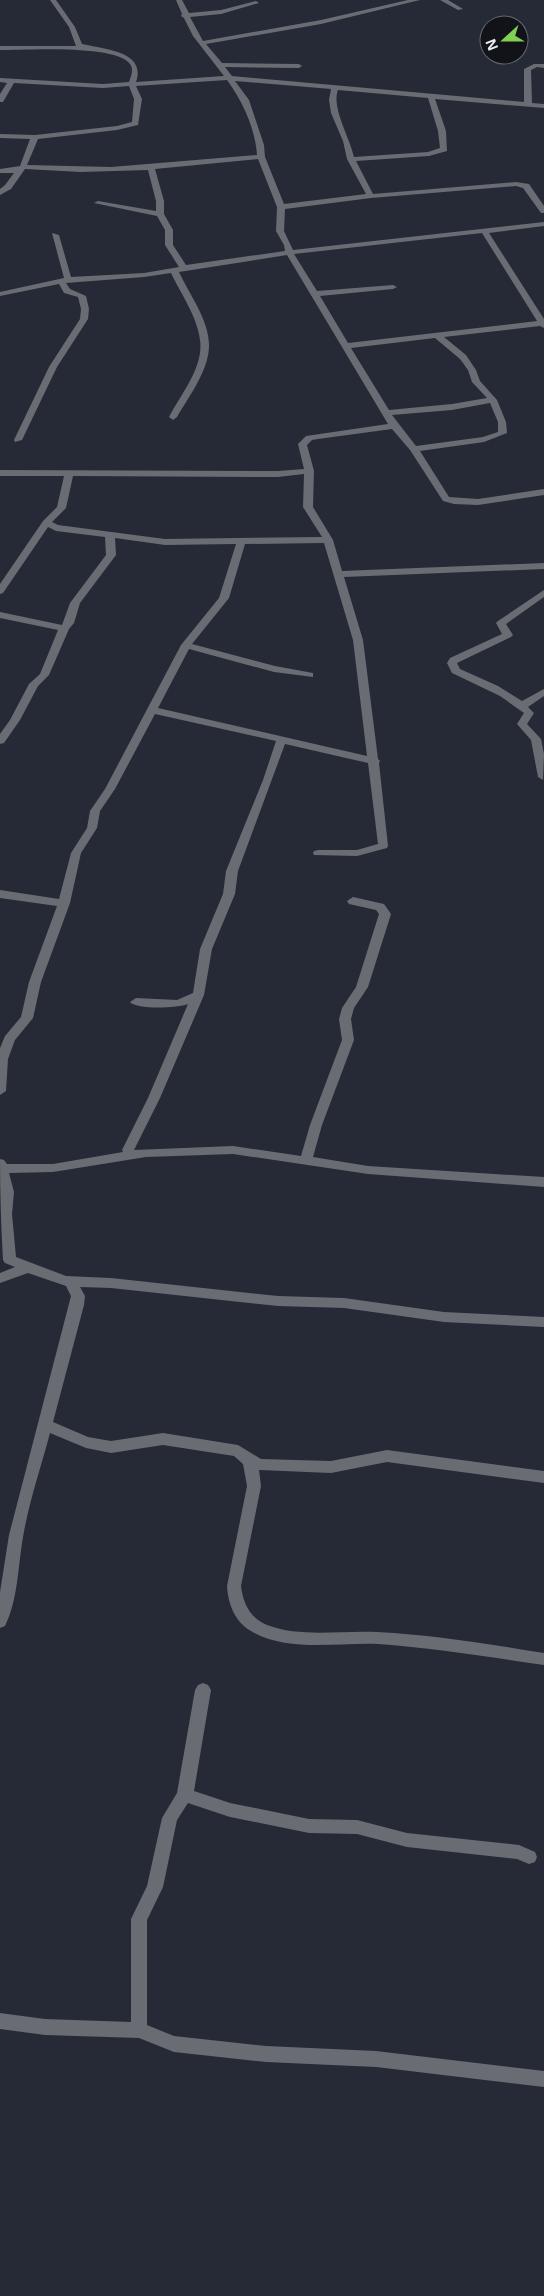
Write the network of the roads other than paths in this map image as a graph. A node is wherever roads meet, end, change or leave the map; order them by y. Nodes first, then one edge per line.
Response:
1 (54, 0) edge
2 (179, 0) edge
3 (417, 0) edge
4 (443, 0) edge
5 (256, 3) dead end
6 (460, 9) dead end
7 (184, 16) junction
8 (201, 43) junction
9 (0, 48) edge
10 (97, 48) junction
11 (220, 65) junction
12 (299, 66) dead end
13 (544, 66) edge
14 (228, 78) junction
15 (0, 80) edge
16 (11, 82) junction
17 (132, 84) junction
18 (336, 87) junction
19 (431, 96) junction
20 (0, 100) edge
21 (528, 105) junction
22 (544, 106) edge
23 (0, 136) edge
24 (35, 137) junction
25 (261, 158) junction
26 (351, 159) junction
27 (151, 167) junction
28 (21, 168) junction
29 (0, 171) edge
30 (0, 193) edge
31 (371, 196) junction
32 (98, 204) dead end
33 (281, 208) junction
34 (544, 211) edge
35 (160, 214) junction
36 (544, 224) edge
37 (484, 231) junction
38 (55, 235) dead end
39 (289, 252) junction
40 (184, 268) junction
41 (174, 270) junction
42 (65, 281) junction
43 (393, 287) dead end
44 (0, 294) edge
45 (315, 294) junction
46 (543, 325) edge
47 (439, 337) junction
48 (344, 346) junction
49 (493, 400) junction
50 (388, 414) junction
51 (173, 417) dead end
52 (394, 426) junction
53 (18, 440) dead end
54 (414, 449) junction
55 (308, 471) junction
56 (0, 473) edge
57 (69, 474) junction
58 (544, 492) edge
59 (46, 524) junction
60 (110, 536) junction
61 (328, 540) junction
62 (241, 543) junction
63 (544, 566) edge
64 (339, 574) junction
65 (0, 591) edge
66 (544, 593) edge
67 (0, 615) edge
68 (64, 628) junction
69 (186, 645) junction
70 (309, 675) dead end
71 (544, 692) edge
72 (522, 706) junction
73 (151, 710) junction
74 (0, 741) edge
75 (281, 741) junction
76 (375, 761) junction
77 (543, 777) edge
78 (318, 853) dead end
79 (0, 894) edge
80 (353, 901) dead end
81 (64, 903) junction
82 (198, 995) junction
83 (136, 1002) dead end
84 (0, 1091) edge
85 (128, 1150) dead end
86 (306, 1160) junction
87 (1, 1166) edge
88 (544, 1182) edge
89 (27, 1268) junction
90 (0, 1278) edge
91 (70, 1280) junction
92 (544, 1322) edge
93 (45, 1425) junction
94 (250, 1461) junction
95 (544, 1477) edge
96 (0, 1622) edge
97 (544, 1659) edge
98 (203, 1690) dead end
99 (185, 1795) junction
100 (529, 1857) dead end
101 (0, 2020) edge
102 (140, 2030) junction
103 (544, 2080) edge

1 - 10 street
2 - 7 street
3 - 8 street
4 - 6 street
5 - 7 street
7 - 8 street
8 - 11 street
9 - 10 street
10 - 17 street
11 - 12 street
11 - 14 street
13 - 21 street
14 - 17 street
14 - 18 street
14 - 25 street
15 - 16 street
16 - 17 street
16 - 20 street
17 - 24 street
18 - 19 street
18 - 26 street
19 - 21 street
19 - 26 street
21 - 22 street
23 - 24 street
24 - 28 street
25 - 27 street
25 - 33 street
26 - 31 street
27 - 28 street
27 - 35 street
28 - 29 street
28 - 30 street
31 - 33 street
31 - 34 street
32 - 35 street
33 - 39 street
35 - 40 street
36 - 37 street
37 - 39 street
37 - 46 street
38 - 42 street
39 - 40 street
39 - 45 street
40 - 41 street
41 - 42 street
41 - 51 street
42 - 44 street
42 - 53 street
43 - 45 street
45 - 48 street
46 - 47 street
47 - 48 street
47 - 49 street
48 - 50 street
49 - 50 street
49 - 54 street
50 - 52 street
52 - 54 street
52 - 55 street
54 - 58 street
55 - 57 street
55 - 61 street
56 - 57 street
57 - 59 street
59 - 60 street
59 - 65 street
60 - 62 street
60 - 68 street
61 - 62 street
61 - 64 street
62 - 69 street
63 - 64 street
64 - 76 street
66 - 72 street
67 - 68 street
68 - 74 street
69 - 70 street
69 - 73 street
71 - 72 street
72 - 77 street
73 - 75 street
73 - 81 street
75 - 76 street
75 - 82 street
76 - 78 street
79 - 81 street
80 - 86 street
81 - 84 street
82 - 83 street
82 - 85 street
86 - 87 street
86 - 88 street
87 - 89 street
89 - 90 street
89 - 91 street
91 - 92 street
91 - 93 street
93 - 94 street
93 - 96 street
94 - 95 street
94 - 97 street
98 - 99 street
99 - 100 street
99 - 102 street
101 - 102 street
102 - 103 street

